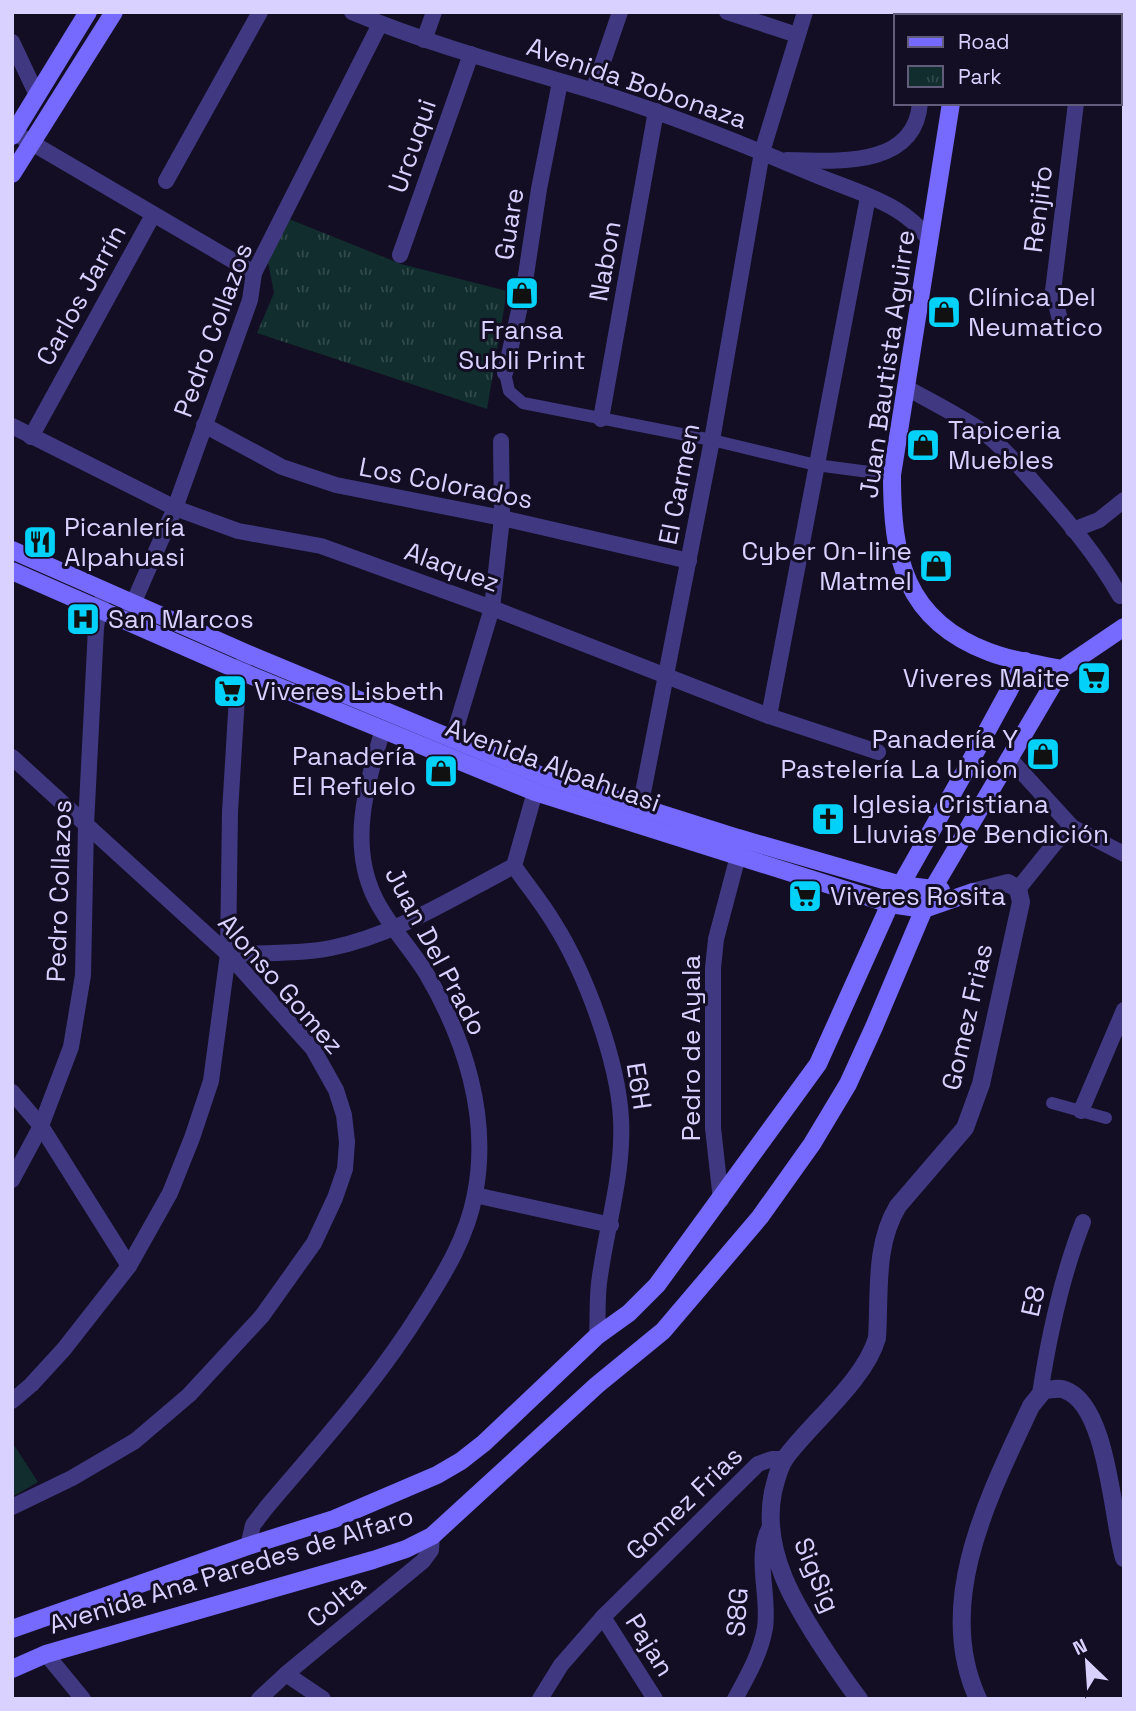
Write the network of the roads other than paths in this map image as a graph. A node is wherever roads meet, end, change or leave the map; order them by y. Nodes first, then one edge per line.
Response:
1 (88, 12) edge
2 (114, 12) edge
3 (260, 12) edge
4 (352, 12) edge
5 (434, 12) edge
6 (620, 12) edge
7 (727, 12) edge
8 (804, 12) edge
9 (380, 24) junction
10 (797, 35) junction
11 (424, 40) junction
12 (12, 42) edge
13 (471, 54) junction
14 (560, 82) junction
15 (593, 91) junction
16 (37, 95) junction
17 (920, 105) edge
18 (951, 105) edge
19 (1076, 105) edge
20 (656, 111) junction
21 (13, 134) edge
22 (32, 143) junction
23 (762, 152) junction
24 (779, 159) junction
25 (12, 174) edge
26 (166, 181) dead end
27 (868, 197) junction
28 (937, 202) junction
29 (902, 213) junction
30 (153, 215) junction
31 (930, 242) junction
32 (400, 255) dead end
33 (254, 274) junction
34 (1060, 320) dead end
35 (505, 373) joint
36 (907, 388) junction
37 (601, 419) junction
38 (204, 425) junction
39 (12, 426) edge
40 (31, 436) junction
41 (712, 440) junction
42 (501, 441) dead end
43 (816, 465) junction
44 (892, 475) junction
45 (1124, 500) edge
46 (175, 508) junction
47 (502, 518) junction
48 (1073, 530) junction
49 (12, 550) edge
50 (689, 561) junction
51 (12, 571) edge
52 (1120, 596) dead end
53 (102, 600) junction
54 (133, 604) junction
55 (492, 608) junction
56 (125, 621) junction
57 (1124, 627) edge
58 (248, 654) junction
59 (1025, 661) junction
60 (1062, 669) junction
61 (240, 671) junction
62 (666, 675) junction
63 (769, 716) junction
64 (383, 729) junction
65 (453, 738) junction
66 (878, 752) dead end
67 (12, 757) edge
68 (1009, 758) junction
69 (535, 792) junction
70 (640, 806) junction
71 (637, 824) junction
72 (86, 825) junction
73 (1072, 827) junction
74 (1124, 854) edge
75 (738, 856) junction
76 (514, 866) junction
77 (901, 885) junction
78 (1018, 889) junction
79 (932, 890) junction
80 (973, 892) junction
81 (890, 904) junction
82 (924, 909) junction
83 (395, 927) junction
84 (229, 954) junction
85 (1124, 1010) edge
86 (12, 1092) edge
87 (1052, 1103) dead end
88 (1081, 1111) junction
89 (1106, 1118) dead end
90 (41, 1126) junction
91 (12, 1180) edge
92 (475, 1195) junction
93 (721, 1200) junction
94 (1085, 1224) dead end
95 (611, 1226) junction
96 (129, 1266) junction
97 (597, 1336) junction
98 (1042, 1392) junction
99 (12, 1401) edge
100 (784, 1459) junction
101 (12, 1507) edge
102 (771, 1525) junction
103 (432, 1536) junction
104 (248, 1546) junction
105 (1124, 1558) edge
106 (603, 1617) junction
107 (12, 1629) edge
108 (46, 1654) junction
109 (12, 1669) edge
110 (286, 1674) junction
111 (83, 1699) edge
112 (259, 1699) edge
113 (323, 1699) edge
114 (540, 1699) edge
115 (655, 1699) edge
116 (735, 1699) edge
117 (859, 1699) edge
118 (978, 1699) edge

1 - 16 main road
2 - 22 main road
3 - 26 street
4 - 9 street, Avenida Bobonaza
5 - 11 street
6 - 15 street
7 - 10 street
8 - 10 street, El Carmen
9 - 11 street, Avenida Bobonaza
9 - 33 street, Pedro Collazos
10 - 23 street, El Carmen
11 - 13 street, Avenida Bobonaza
12 - 16 street
13 - 14 street, Avenida Bobonaza
13 - 32 street, Urcuqui
14 - 15 street, Avenida Bobonaza
14 - 35 street, Guare
15 - 20 street, Avenida Bobonaza
16 - 21 main road
17 - 24 street
18 - 28 main road, Juan Bautista Aguirre
19 - 34 street, Renjifo
20 - 23 street, Avenida Bobonaza
20 - 37 street, Nabon
21 - 22 street
22 - 25 main road
22 - 30 street
23 - 24 street, Avenida Bobonaza
23 - 41 street, El Carmen
24 - 27 street, Avenida Bobonaza
27 - 29 street, Avenida Bobonaza
27 - 43 street, Juan Bautista Aguirre
28 - 29 street
28 - 31 main road, Juan Bautista Aguirre
29 - 31 street, Avenida Bobonaza
30 - 33 street
30 - 40 street, Carlos Jarrín
31 - 36 main road, Juan Bautista Aguirre
33 - 38 street, Pedro Collazos
35 - 37 street
36 - 44 main road, Juan Bautista Aguirre
36 - 48 street
37 - 41 street
38 - 46 street, Pedro Collazos
38 - 47 street, Los Colorados
39 - 40 street, Alaquez
40 - 46 street, Alaquez
41 - 43 street
41 - 50 street, El Carmen
42 - 47 street
43 - 44 street
43 - 63 street, Juan Bautista Aguirre
44 - 59 main road, Juan Bautista Aguirre
45 - 48 street
46 - 54 street, Pedro Collazos
46 - 55 street, Alaquez
47 - 50 street, Los Colorados
47 - 55 street
48 - 52 street
49 - 53 main road, Avenida Alpahuasi
50 - 62 street, El Carmen
51 - 53 main road, Avenida Alpahuasi
53 - 54 main road, Avenida Alpahuasi
53 - 56 main road, Avenida Alpahuasi
53 - 72 street, Pedro Collazos
54 - 56 street, Pedro Collazos
54 - 58 main road, Avenida Alpahuasi
55 - 62 street, Alaquez
55 - 65 street
56 - 61 main road, Avenida Alpahuasi
57 - 60 main road
58 - 61 street
58 - 65 main road, Avenida Alpahuasi
59 - 60 main road, Juan Bautista Aguirre
59 - 77 main road, Avenida Ana Paredes de Alfaro
60 - 68 main road, Avenida Ana Paredes de Alfaro
61 - 64 main road, Avenida Alpahuasi
61 - 84 street
62 - 63 street, Alaquez
62 - 70 street, El Carmen
63 - 66 street, Alaquez
64 - 69 main road, Avenida Alpahuasi
64 - 83 street, Juan Del Prado
65 - 70 main road, Avenida Alpahuasi
67 - 72 street, Alonso Gomez
68 - 73 street
68 - 79 main road, Avenida Ana Paredes de Alfaro
69 - 71 main road, Avenida Alpahuasi
69 - 76 street
70 - 71 street, El Carmen
70 - 77 main road, Avenida Alpahuasi
71 - 75 main road, Avenida Alpahuasi
72 - 84 street, Alonso Gomez
72 - 90 street, Pedro Collazos
73 - 74 street
73 - 78 street
75 - 81 main road, Avenida Alpahuasi
75 - 93 street, Pedro de Ayala
76 - 83 street
76 - 95 street, E6H
77 - 79 main road, Avenida Alpahuasi
77 - 81 main road, Avenida Ana Paredes de Alfaro
78 - 80 street, Avenida Alpahuasi
78 - 100 street, Gomez Frias
79 - 80 main road, Avenida Alpahuasi
79 - 82 main road, Avenida Ana Paredes de Alfaro
80 - 82 main road, Avenida Alpahuasi
81 - 82 main road, Avenida Alpahuasi
81 - 93 main road, Avenida Ana Paredes de Alfaro
82 - 103 main road, Avenida Ana Paredes de Alfaro
83 - 84 street
83 - 92 street, Juan Del Prado
84 - 96 street
84 - 101 street, Alonso Gomez
85 - 88 street
86 - 90 street
87 - 88 street
88 - 89 street
90 - 91 street, Pedro Collazos
90 - 96 street
92 - 95 street
92 - 104 street, Juan Del Prado
93 - 97 main road, Avenida Ana Paredes de Alfaro
94 - 98 street, E8
95 - 97 street, E6H
96 - 99 street
97 - 104 main road, Avenida Ana Paredes de Alfaro
98 - 105 street
98 - 118 street
100 - 102 street, SigSig
100 - 106 street, Gomez Frias
102 - 116 street, S8G
102 - 117 street, SigSig
103 - 108 main road, Avenida Ana Paredes de Alfaro
103 - 110 street, Colta
104 - 107 main road, Avenida Ana Paredes de Alfaro
106 - 114 street, Gomez Frias
106 - 115 street, Pajan
108 - 109 main road, Avenida Ana Paredes de Alfaro
108 - 111 street
110 - 112 street, Colta
110 - 113 street

